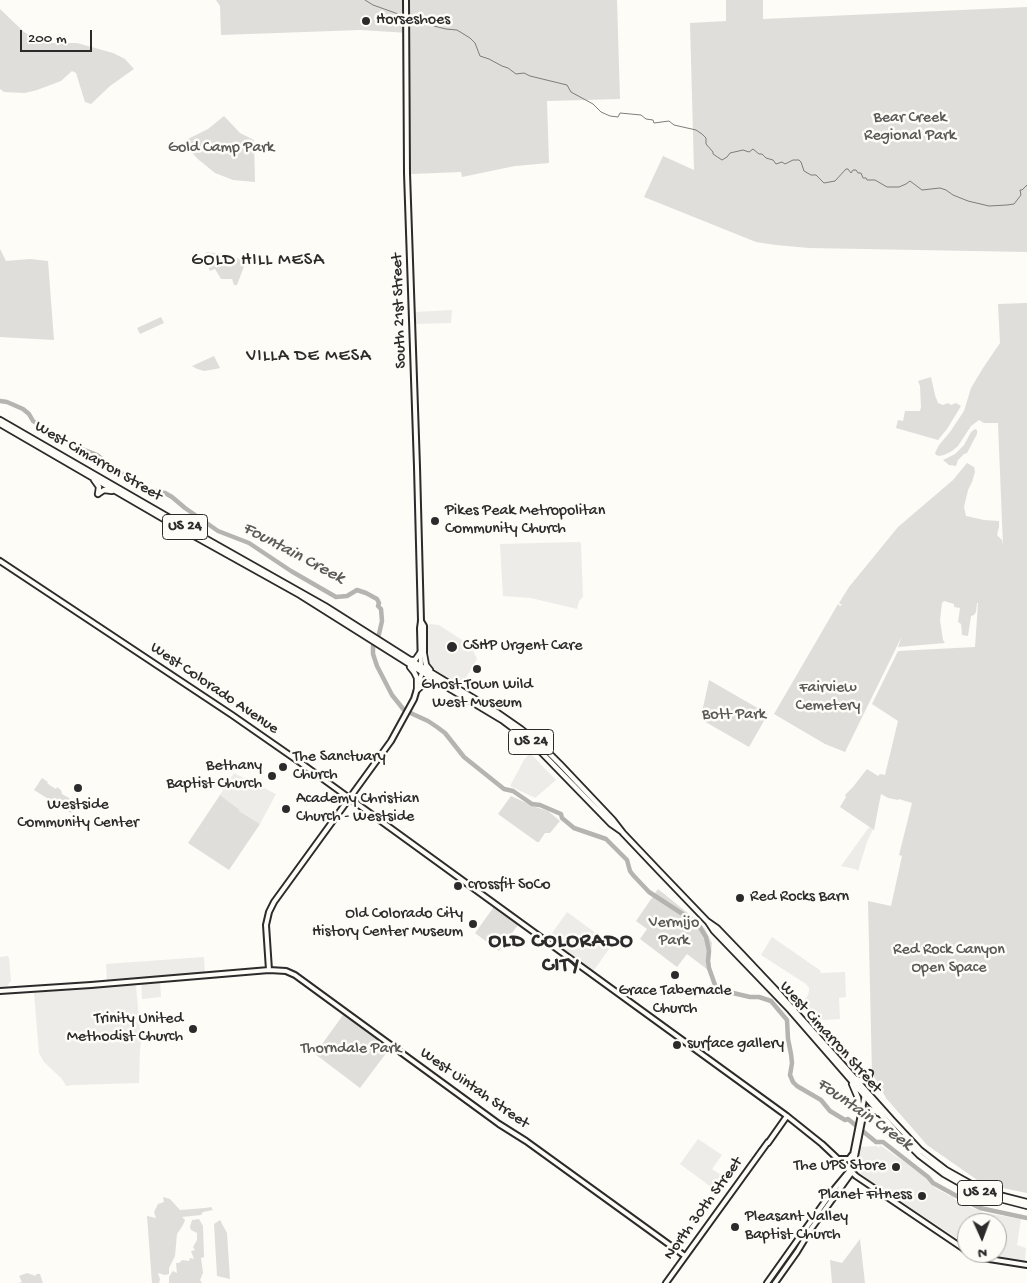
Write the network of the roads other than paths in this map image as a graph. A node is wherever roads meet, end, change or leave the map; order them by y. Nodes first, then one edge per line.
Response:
1 (406, 0) edge
2 (0, 420) edge
3 (0, 424) edge
4 (83, 472) junction
5 (127, 497) junction
6 (0, 561) edge
7 (370, 637) junction
8 (383, 644) junction
9 (422, 653) junction
10 (400, 658) junction
11 (407, 658) junction
12 (422, 669) junction
13 (445, 681) junction
14 (450, 689) junction
15 (417, 690) junction
16 (350, 798) junction
17 (623, 833) junction
18 (707, 920) junction
19 (269, 970) junction
20 (0, 991) edge
21 (870, 1073) dead end
22 (848, 1076) junction
23 (854, 1077) junction
24 (866, 1095) junction
25 (787, 1116) junction
26 (861, 1119) junction
27 (892, 1126) junction
28 (858, 1132) junction
29 (852, 1155) junction
30 (838, 1160) junction
31 (939, 1167) junction
32 (851, 1171) junction
33 (1027, 1202) edge
34 (1027, 1206) edge
35 (957, 1244) edge
36 (685, 1256) junction
37 (1007, 1262) edge
38 (1027, 1265) edge
39 (666, 1283) edge
40 (767, 1283) edge
41 (775, 1283) edge

1 - 9 main road, South 21st Street
2 - 7 highway, West Cimarron Street / US 24
3 - 4 highway, West Cimarron Street / US 24
4 - 5 highway, West Cimarron Street / US 24
4 - 5 highway
5 - 7 highway, West Cimarron Street / US 24
6 - 16 main road, West Colorado Avenue
7 - 8 highway, West Cimarron Street / US 24
8 - 10 highway, West Cimarron Street / US 24
8 - 11 highway, West Cimarron Street / US 24
9 - 11 highway
9 - 12 main road, South 21st Street
9 - 13 highway
10 - 12 highway, West Cimarron Street / US 24
10 - 15 highway
11 - 12 highway, West Cimarron Street / US 24
12 - 13 highway, West Cimarron Street / US 24
12 - 14 highway, West Cimarron Street / US 24
12 - 15 main road, South 21st Street
13 - 17 highway, West Cimarron Street / US 24
14 - 15 highway
14 - 17 highway, West Cimarron Street / US 24
15 - 16 main road, South 21st Street
16 - 19 main road, South 21st Street
16 - 25 main road, West Colorado Avenue
17 - 18 highway, West Cimarron Street / US 24
18 - 22 highway, West Cimarron Street / US 24
18 - 23 highway, West Cimarron Street / US 24
19 - 20 main road, West Uintah Street
19 - 36 main road, West Uintah Street
21 - 23 highway
22 - 24 highway, West Cimarron Street / US 24
22 - 26 highway
23 - 24 highway, West Cimarron Street / US 24
24 - 26 main road
24 - 27 highway, West Cimarron Street / US 24
24 - 31 highway, West Cimarron Street / US 24
25 - 30 main road, West Colorado Avenue
25 - 36 main road, North 30th Street
26 - 27 highway
26 - 28 main road
27 - 31 highway, West Cimarron Street / US 24
28 - 29 main road
28 - 32 main road
29 - 30 main road
29 - 32 main road
30 - 32 main road, West Colorado Avenue
31 - 33 highway, US 24
31 - 34 highway, US 24
32 - 35 main road, West Colorado Avenue
32 - 40 main road
32 - 41 main road
36 - 39 main road, North 30th Street
37 - 38 main road, West Colorado Avenue

